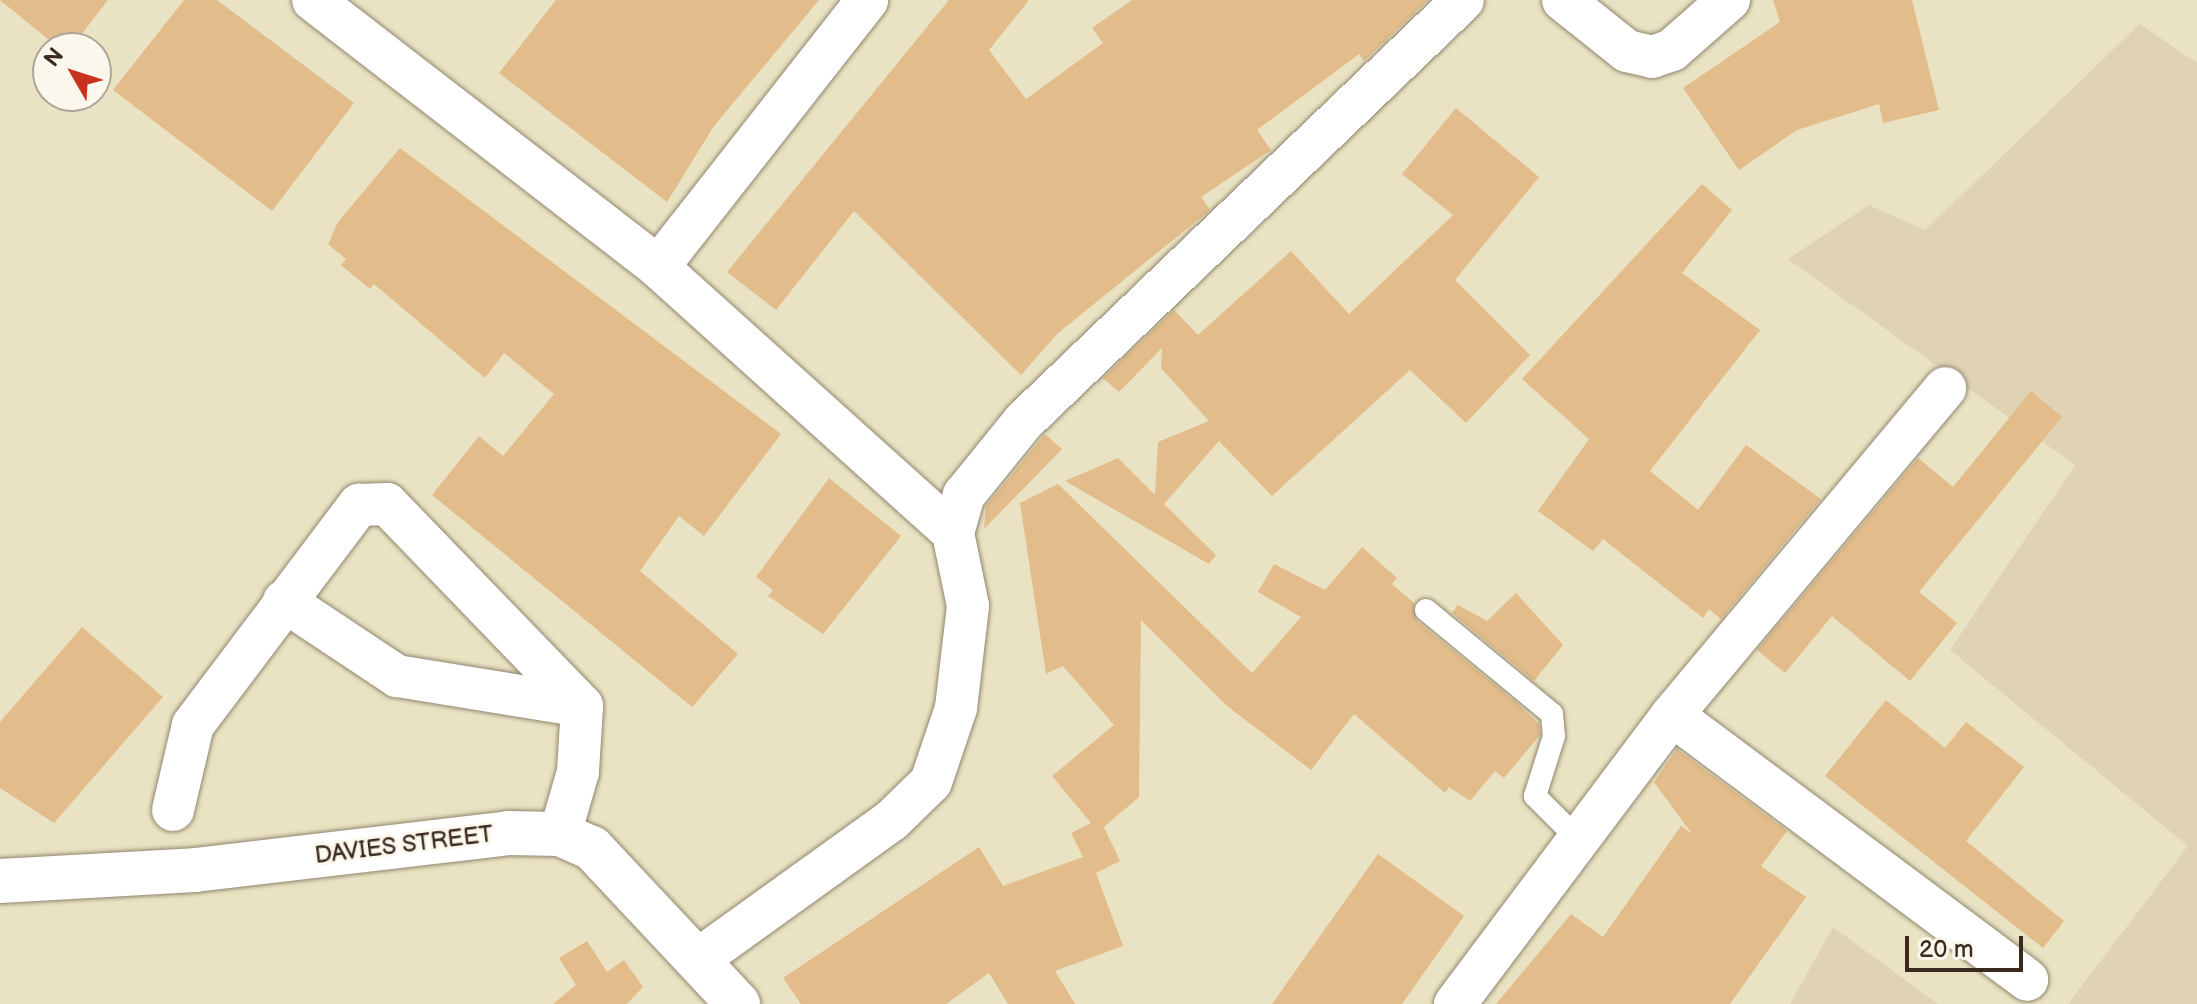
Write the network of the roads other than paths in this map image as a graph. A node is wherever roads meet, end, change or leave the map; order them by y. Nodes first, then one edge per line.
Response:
1 (313, 0) edge
2 (867, 0) edge
3 (1463, 0) edge
4 (1563, 0) edge
5 (1729, 0) edge
6 (658, 267) junction
7 (1945, 388) dead end
8 (953, 533) junction
9 (284, 601) junction
10 (1426, 610) dead end
11 (582, 706) junction
12 (1672, 715) junction
13 (173, 810) dead end
14 (560, 834) junction
15 (1578, 839) junction
16 (0, 881) edge
17 (700, 958) junction
18 (2027, 980) dead end
19 (738, 1004) edge
20 (1455, 1004) edge

1 - 6 street
2 - 6 street
3 - 8 street
4 - 5 street
6 - 8 street
7 - 12 street
8 - 17 street
9 - 11 street
9 - 11 street
9 - 13 street
10 - 15 lane
11 - 14 street
12 - 15 street
12 - 18 street
14 - 16 street, DAVIES STREET
14 - 17 street, DAVIES STREET
15 - 20 street
17 - 19 street, DAVIES STREET

